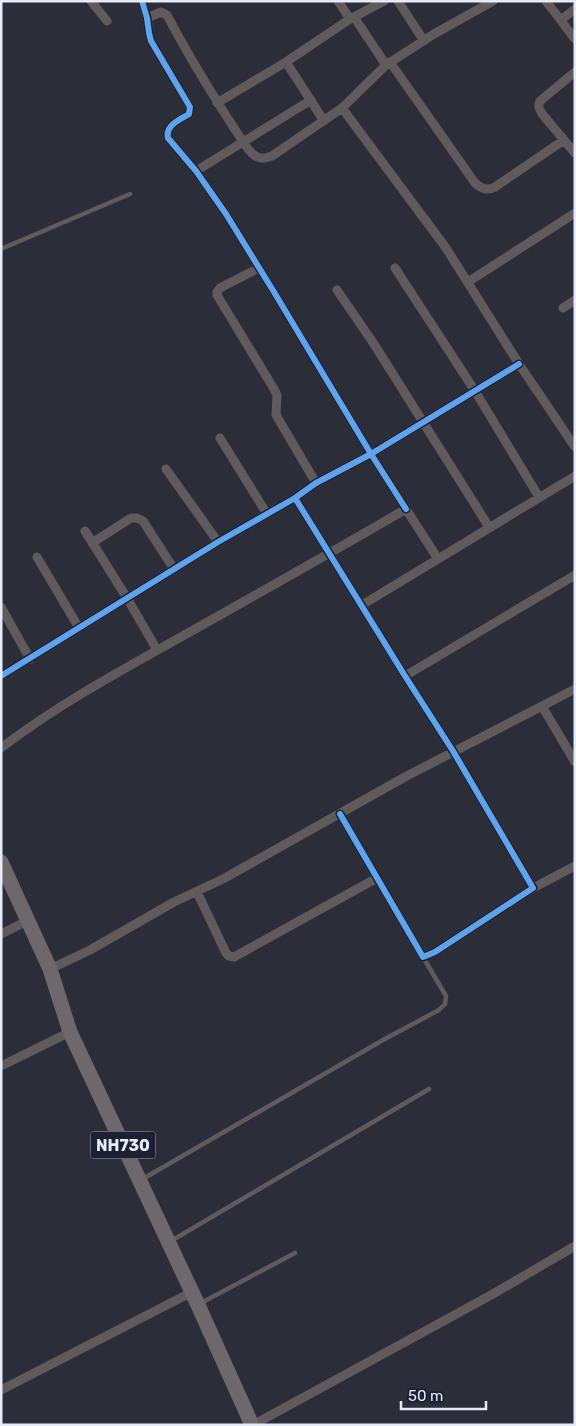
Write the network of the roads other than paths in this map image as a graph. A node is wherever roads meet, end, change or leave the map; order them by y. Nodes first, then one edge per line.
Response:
1 (91, 1) edge
2 (142, 1) edge
3 (338, 1) edge
4 (384, 1) edge
5 (398, 1) edge
6 (493, 1) edge
7 (546, 1) edge
8 (575, 9) edge
9 (147, 18) junction
10 (352, 18) junction
11 (560, 20) junction
12 (107, 21) dead end
13 (575, 39) edge
14 (424, 41) junction
15 (286, 62) junction
16 (388, 63) junction
17 (574, 75) edge
18 (311, 100) junction
19 (217, 102) junction
20 (342, 108) junction
21 (324, 121) junction
22 (564, 140) junction
23 (243, 142) junction
24 (575, 153) edge
25 (196, 171) junction
26 (130, 194) dead end
27 (575, 213) edge
28 (1, 249) edge
29 (259, 268) junction
30 (395, 268) dead end
31 (468, 282) junction
32 (337, 290) dead end
33 (575, 300) edge
34 (563, 308) dead end
35 (519, 364) junction
36 (475, 391) junction
37 (424, 422) junction
38 (220, 438) dead end
39 (575, 446) edge
40 (370, 454) junction
41 (166, 470) dead end
42 (575, 476) edge
43 (316, 484) junction
44 (539, 497) junction
45 (295, 498) junction
46 (406, 509) junction
47 (267, 514) junction
48 (489, 527) junction
49 (85, 531) dead end
50 (218, 542) junction
51 (92, 543) junction
52 (329, 554) junction
53 (37, 557) dead end
54 (438, 558) junction
55 (174, 569) junction
56 (575, 575) edge
57 (128, 598) junction
58 (362, 605) junction
59 (1, 606) edge
60 (78, 628) junction
61 (157, 650) junction
62 (30, 659) junction
63 (1, 676) edge
64 (405, 676) junction
65 (575, 689) edge
66 (542, 706) junction
67 (1, 748) edge
68 (453, 752) junction
69 (575, 762) edge
70 (340, 814) junction
71 (1, 862) edge
72 (575, 866) edge
73 (377, 878) junction
74 (533, 888) junction
75 (197, 892) junction
76 (27, 921) junction
77 (1, 934) edge
78 (423, 957) junction
79 (50, 970) junction
80 (70, 1032) junction
81 (1, 1066) edge
82 (429, 1090) dead end
83 (140, 1181) junction
84 (169, 1243) junction
85 (575, 1246) edge
86 (294, 1254) dead end
87 (195, 1298) junction
88 (1, 1390) edge
89 (253, 1425) edge

1 - 12 street
2 - 9 street
3 - 10 street
4 - 10 street
5 - 14 street
6 - 14 street
7 - 11 street
8 - 11 street
9 - 19 street
9 - 25 street
10 - 15 street
10 - 16 street
11 - 13 street
14 - 16 street
15 - 18 street
15 - 19 street
16 - 20 street
16 - 22 street
17 - 22 street
18 - 21 street
18 - 23 street
19 - 23 street
20 - 21 street
20 - 31 street
21 - 23 street
22 - 24 street
23 - 25 street
25 - 29 street
26 - 28 lane
27 - 31 street
29 - 40 street
29 - 43 street
30 - 36 street
31 - 35 street
32 - 37 street
33 - 34 street
35 - 36 street
35 - 39 street
36 - 37 street
36 - 44 street
37 - 40 street
37 - 48 street
38 - 47 street
40 - 43 street
40 - 46 street
41 - 50 street
42 - 44 street
43 - 45 street
44 - 48 street
45 - 47 street
45 - 52 street
46 - 52 street
46 - 54 street
47 - 50 street
48 - 54 street
49 - 51 street
50 - 55 street
51 - 55 street
51 - 57 street
52 - 58 street
52 - 61 street
53 - 60 street
54 - 58 street
55 - 57 street
56 - 64 street
57 - 60 street
57 - 61 street
58 - 64 street
59 - 62 street
60 - 62 street
61 - 67 street
62 - 63 street
64 - 68 street
65 - 66 street
66 - 68 street
66 - 69 street
68 - 70 street
68 - 74 street
70 - 73 street
70 - 75 street
71 - 76 highway, NH730
72 - 74 street
73 - 75 street
73 - 78 street
74 - 78 street
75 - 79 street
76 - 77 street
76 - 79 highway, NH730
78 - 83 lane
79 - 80 highway, NH730
80 - 81 street
80 - 83 highway, NH730
82 - 84 lane
83 - 84 highway, NH730
84 - 87 highway, NH730
85 - 89 street
86 - 87 lane
87 - 88 street
87 - 89 highway, NH730

